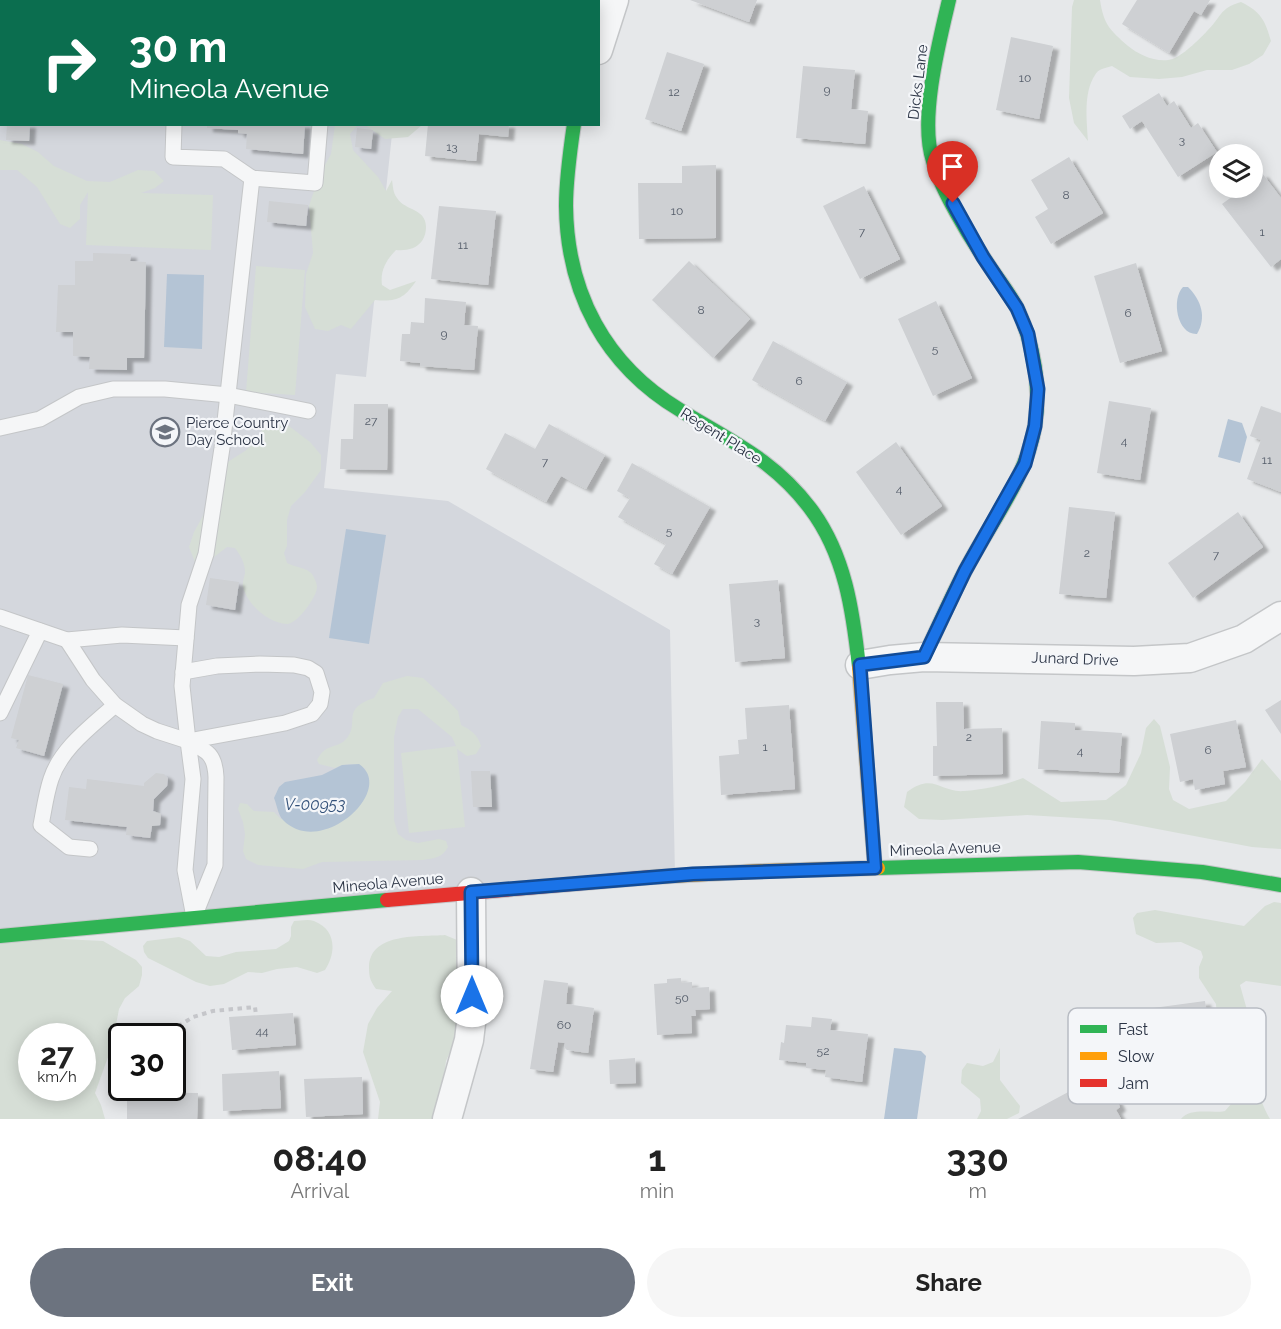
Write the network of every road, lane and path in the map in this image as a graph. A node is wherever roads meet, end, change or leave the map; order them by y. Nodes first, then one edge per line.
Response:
1 (614, 0) edge
2 (949, 0) edge
3 (600, 44) edge
4 (174, 126) edge
5 (320, 126) edge
6 (574, 126) edge
7 (252, 178) junction
8 (228, 395) junction
9 (308, 411) dead end
10 (0, 428) edge
11 (1281, 616) edge
12 (0, 617) edge
13 (40, 631) junction
14 (186, 638) junction
15 (67, 640) junction
16 (924, 657) junction
17 (860, 665) junction
18 (183, 672) junction
19 (115, 705) junction
20 (0, 713) edge
21 (188, 741) junction
22 (90, 849) dead end
23 (875, 868) junction
24 (1281, 885) edge
25 (471, 892) junction
26 (194, 917) junction
27 (0, 936) edge
28 (256, 1015) dead end
29 (183, 1023) edge
30 (447, 1119) edge

1 - 3 street
2 - 16 street, Dicks Lane
4 - 7 lane
5 - 7 lane
6 - 17 street, Regent Place
7 - 8 lane
8 - 9 lane
8 - 10 lane
8 - 14 lane
11 - 16 street, Junard Drive
12 - 13 lane
13 - 15 lane
13 - 20 lane
14 - 15 lane
14 - 18 lane
15 - 19 lane
16 - 17 street, Junard Drive
17 - 23 street, Regent Place
18 - 21 lane
18 - 21 lane
19 - 21 lane
19 - 22 lane
21 - 26 lane
21 - 26 lane
23 - 24 street, Mineola Avenue
23 - 25 street, Mineola Avenue
25 - 26 street, Mineola Avenue
25 - 30 street
26 - 27 street, Mineola Avenue
28 - 29 path

